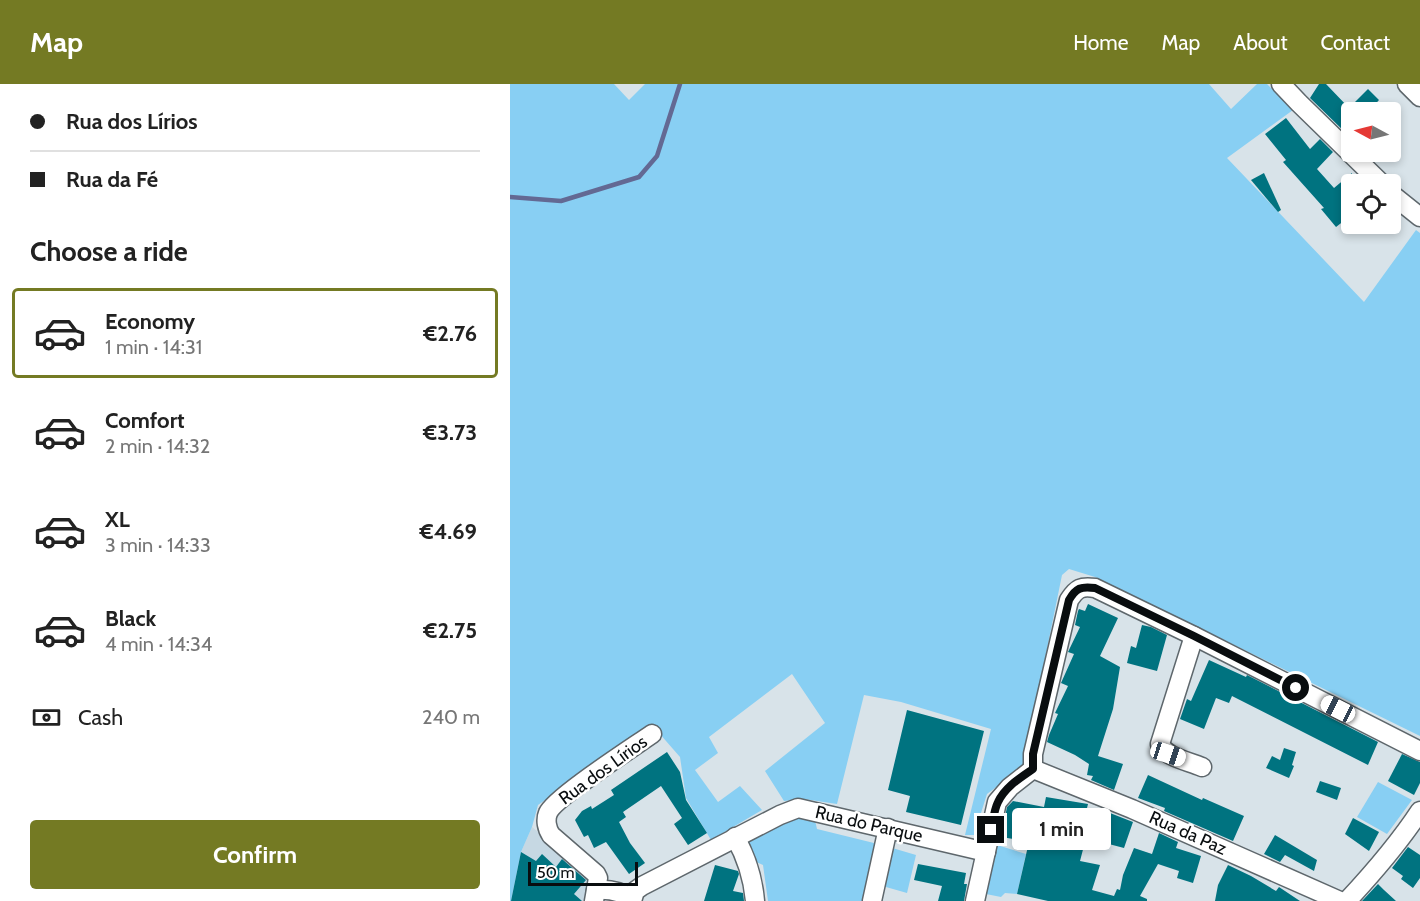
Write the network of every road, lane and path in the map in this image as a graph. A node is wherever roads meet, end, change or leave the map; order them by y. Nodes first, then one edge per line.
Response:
1 (1281, 84) edge
2 (1407, 84) edge
3 (1420, 97) edge
4 (1372, 174) edge
5 (1401, 202) edge
6 (1420, 218) edge
7 (1194, 636) junction
8 (652, 734) dead end
9 (1420, 751) edge
10 (1202, 766) dead end
11 (1033, 769) junction
12 (1420, 811) edge
13 (888, 828) junction
14 (735, 837) junction
15 (986, 852) junction
16 (595, 895) edge
17 (632, 900) edge
18 (755, 901) edge
19 (872, 901) edge
20 (977, 901) edge
21 (1340, 901) edge
22 (1347, 901) edge

1 - 4 street
2 - 3 street
5 - 6 street
7 - 9 street
7 - 10 street
7 - 11 street
8 - 16 street, Rua dos Lírios
11 - 15 street
11 - 21 street, Rua da Paz
12 - 22 street
13 - 14 street, Rua do Parque
13 - 15 street, Rua do Parque
13 - 19 street
14 - 17 street, Rua do Parque
14 - 18 street
15 - 20 street
16 - 17 street

